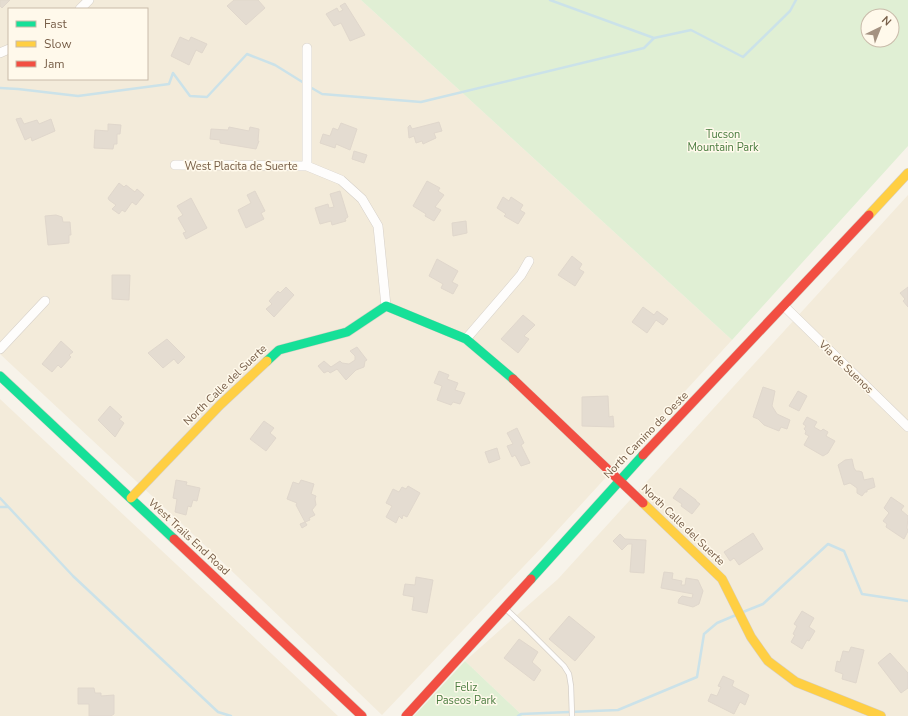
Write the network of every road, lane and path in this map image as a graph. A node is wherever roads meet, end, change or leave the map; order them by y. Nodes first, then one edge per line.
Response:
1 (89, 0) edge
2 (81, 8) edge
3 (307, 48) dead end
4 (175, 165) dead end
5 (307, 166) junction
6 (908, 173) edge
7 (529, 261) dead end
8 (45, 301) dead end
9 (386, 306) junction
10 (784, 306) junction
11 (466, 339) junction
12 (0, 349) edge
13 (0, 376) edge
14 (908, 427) edge
15 (619, 481) junction
16 (131, 498) junction
17 (505, 608) junction
18 (362, 716) edge
19 (406, 716) edge
20 (572, 716) edge
21 (881, 716) edge

1 - 2 street
3 - 5 street, West Placita de Suerte
4 - 5 street, West Placita de Suerte
5 - 9 street, West Placita de Suerte
6 - 10 street, North Camino de Oeste
7 - 11 street
8 - 12 street
9 - 11 street, North Calle del Suerte
9 - 16 street, North Calle del Suerte
10 - 14 street, Via de Suenos
10 - 15 street, North Camino de Oeste
11 - 15 street, North Calle del Suerte
13 - 16 street, West Trails End Road
15 - 17 street, North Camino de Oeste
15 - 21 street, North Calle del Suerte
16 - 18 street, West Trails End Road
17 - 19 street, North Camino de Oeste
17 - 20 lane

